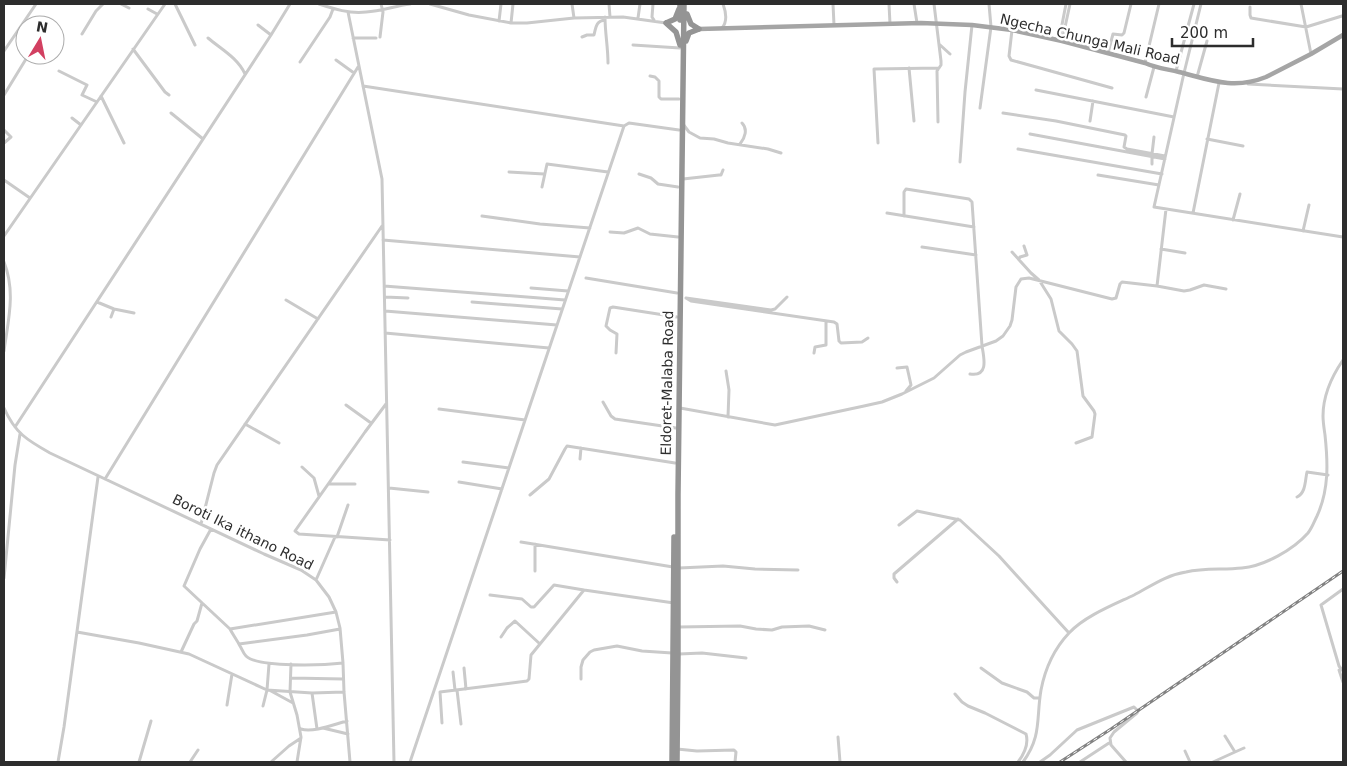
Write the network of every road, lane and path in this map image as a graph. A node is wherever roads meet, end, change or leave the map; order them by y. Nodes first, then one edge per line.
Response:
1 (36, 4) edge
2 (103, 4) edge
3 (121, 4) edge
4 (165, 4) edge
5 (175, 4) edge
6 (290, 4) edge
7 (319, 4) edge
8 (381, 4) edge
9 (410, 4) edge
10 (430, 4) edge
11 (501, 4) edge
12 (513, 4) edge
13 (572, 4) edge
14 (609, 4) edge
15 (640, 4) edge
16 (653, 4) edge
17 (680, 4) edge
18 (685, 4) edge
19 (723, 4) edge
20 (833, 4) edge
21 (889, 4) edge
22 (914, 4) edge
23 (934, 4) edge
24 (989, 4) edge
25 (1066, 4) edge
26 (1070, 4) edge
27 (1131, 4) edge
28 (1159, 4) edge
29 (1194, 4) edge
30 (1201, 4) edge
31 (1301, 4) edge
32 (1250, 7) dead end
33 (129, 8) dead end
34 (333, 8) junction
35 (148, 9) dead end
36 (382, 9) junction
37 (348, 12) junction
38 (158, 14) junction
39 (1342, 16) dead end
40 (574, 18) junction
41 (607, 18) junction
42 (638, 18) junction
43 (655, 20) junction
44 (499, 21) junction
45 (511, 23) junction
46 (666, 23) junction
47 (937, 23) junction
48 (890, 24) junction
49 (917, 24) junction
50 (258, 25) dead end
51 (972, 25) junction
52 (834, 26) junction
53 (990, 27) junction
54 (1306, 27) junction
55 (721, 28) junction
56 (699, 29) junction
57 (1012, 30) junction
58 (82, 34) dead end
59 (272, 35) junction
60 (1343, 35) edge
61 (208, 38) dead end
62 (353, 38) junction
63 (582, 38) dead end
64 (1061, 41) junction
65 (1207, 41) dead end
66 (939, 44) junction
67 (195, 45) dead end
68 (633, 45) dead end
69 (134, 49) junction
70 (681, 49) junction
71 (4, 51) edge
72 (950, 54) dead end
73 (1108, 54) junction
74 (1311, 54) junction
75 (336, 60) dead end
76 (300, 62) dead end
77 (608, 63) dead end
78 (1145, 63) junction
79 (22, 65) edge
80 (358, 66) junction
81 (1154, 67) junction
82 (909, 68) junction
83 (939, 68) junction
84 (59, 71) dead end
85 (1176, 72) junction
86 (354, 73) junction
87 (1184, 73) junction
88 (245, 75) junction
89 (650, 76) dead end
90 (1197, 77) junction
91 (1219, 83) junction
92 (1244, 83) junction
93 (362, 86) junction
94 (1112, 88) dead end
95 (1343, 89) edge
96 (1036, 90) dead end
97 (169, 94) dead end
98 (4, 95) edge
99 (101, 96) junction
100 (1146, 97) dead end
101 (679, 99) junction
102 (1093, 101) junction
103 (97, 102) junction
104 (980, 108) dead end
105 (171, 113) dead end
106 (1003, 113) dead end
107 (1174, 117) junction
108 (72, 118) dead end
109 (914, 120) dead end
110 (1090, 121) dead end
111 (938, 122) dead end
112 (683, 123) junction
113 (742, 123) dead end
114 (81, 125) junction
115 (624, 126) junction
116 (4, 130) edge
117 (679, 130) junction
118 (1030, 134) dead end
119 (1154, 137) dead end
120 (1207, 139) junction
121 (203, 140) junction
122 (4, 143) edge
123 (124, 143) dead end
124 (878, 143) dead end
125 (740, 145) junction
126 (1243, 146) dead end
127 (1018, 149) dead end
128 (781, 153) dead end
129 (1152, 155) junction
130 (1165, 157) junction
131 (960, 162) dead end
132 (1152, 164) dead end
133 (723, 170) dead end
134 (509, 172) dead end
135 (608, 172) junction
136 (544, 174) junction
137 (639, 174) dead end
138 (1162, 174) junction
139 (1098, 175) dead end
140 (682, 179) junction
141 (4, 180) edge
142 (1159, 185) junction
143 (678, 186) junction
144 (542, 187) dead end
145 (1240, 194) dead end
146 (30, 198) junction
147 (1310, 205) dead end
148 (1166, 209) junction
149 (887, 213) dead end
150 (1193, 213) junction
151 (482, 216) dead end
152 (904, 216) junction
153 (1233, 220) junction
154 (383, 224) junction
155 (974, 227) junction
156 (590, 228) junction
157 (1303, 231) junction
158 (610, 232) dead end
159 (4, 236) edge
160 (678, 237) junction
161 (1343, 237) edge
162 (383, 240) junction
163 (922, 246) dead end
164 (1024, 246) dead end
165 (1161, 249) junction
166 (1012, 252) dead end
167 (1185, 253) dead end
168 (976, 255) junction
169 (580, 257) junction
170 (1019, 259) junction
171 (4, 262) edge
172 (586, 278) dead end
173 (1039, 280) junction
174 (384, 286) junction
175 (1157, 286) junction
176 (531, 288) dead end
177 (1226, 289) dead end
178 (568, 291) junction
179 (681, 296) junction
180 (384, 297) junction
181 (787, 297) dead end
182 (408, 298) dead end
183 (286, 300) dead end
184 (566, 300) junction
185 (97, 302) junction
186 (472, 302) dead end
187 (114, 309) junction
188 (562, 310) junction
189 (385, 311) junction
190 (134, 313) dead end
191 (112, 316) dead end
192 (677, 317) junction
193 (318, 319) junction
194 (826, 321) junction
195 (557, 325) junction
196 (385, 333) junction
197 (868, 338) dead end
198 (982, 346) junction
199 (549, 348) junction
200 (4, 352) edge
201 (616, 353) dead end
202 (814, 353) dead end
203 (1343, 360) edge
204 (897, 368) dead end
205 (726, 371) dead end
206 (970, 374) dead end
207 (904, 393) junction
208 (603, 402) dead end
209 (387, 404) junction
210 (346, 405) dead end
211 (4, 408) edge
212 (679, 408) junction
213 (439, 409) dead end
214 (728, 417) junction
215 (525, 420) junction
216 (372, 423) junction
217 (245, 424) junction
218 (15, 427) junction
219 (676, 428) junction
220 (20, 434) junction
221 (279, 443) dead end
222 (1076, 443) dead end
223 (581, 448) junction
224 (580, 459) dead end
225 (462, 462) dead end
226 (675, 463) junction
227 (302, 468) dead end
228 (509, 468) junction
229 (1328, 474) junction
230 (98, 477) junction
231 (105, 479) junction
232 (459, 482) dead end
233 (328, 484) junction
234 (355, 484) dead end
235 (389, 488) junction
236 (502, 489) junction
237 (428, 492) dead end
238 (530, 495) dead end
239 (319, 497) junction
240 (1297, 497) dead end
241 (348, 505) dead end
242 (958, 519) junction
243 (201, 524) junction
244 (899, 525) dead end
245 (211, 530) junction
246 (336, 537) junction
247 (390, 540) junction
248 (521, 542) dead end
249 (535, 544) junction
250 (676, 567) junction
251 (798, 570) dead end
252 (535, 571) dead end
253 (4, 578) edge
254 (316, 580) junction
255 (897, 582) dead end
256 (1343, 589) edge
257 (584, 590) junction
258 (490, 595) dead end
259 (202, 603) junction
260 (674, 603) junction
261 (336, 612) junction
262 (678, 627) junction
263 (340, 628) junction
264 (230, 629) junction
265 (825, 630) dead end
266 (77, 632) junction
267 (1069, 633) junction
268 (501, 638) dead end
269 (239, 644) junction
270 (540, 644) junction
271 (181, 652) junction
272 (676, 654) junction
273 (746, 658) dead end
274 (343, 663) junction
275 (269, 664) junction
276 (291, 664) junction
277 (464, 668) dead end
278 (981, 668) dead end
279 (1342, 670) edge
280 (453, 672) dead end
281 (232, 674) junction
282 (291, 678) junction
283 (343, 679) junction
284 (582, 679) dead end
285 (1343, 682) edge
286 (466, 689) junction
287 (269, 690) junction
288 (456, 690) junction
289 (290, 692) junction
290 (344, 692) junction
291 (312, 693) junction
292 (955, 694) dead end
293 (1040, 698) junction
294 (293, 703) junction
295 (227, 706) dead end
296 (263, 706) dead end
297 (152, 721) dead end
298 (347, 721) junction
299 (442, 724) dead end
300 (461, 724) dead end
301 (323, 728) junction
302 (300, 729) junction
303 (317, 729) junction
304 (348, 734) junction
305 (1224, 736) dead end
306 (301, 737) junction
307 (838, 737) dead end
308 (1110, 742) junction
309 (1244, 748) dead end
310 (676, 749) junction
311 (198, 750) dead end
312 (1185, 751) dead end
313 (1235, 752) junction
314 (58, 762) edge
315 (139, 762) edge
316 (190, 762) edge
317 (271, 762) edge
318 (297, 762) edge
319 (350, 762) edge
320 (394, 762) edge
321 (410, 762) edge
322 (672, 762) edge
323 (677, 762) edge
324 (735, 762) edge
325 (840, 762) edge
326 (1018, 762) edge
327 (1023, 762) edge
328 (1040, 762) edge
329 (1080, 762) edge
330 (1126, 762) edge
331 (1190, 762) edge
332 (1213, 762) edge

1 - 71 street
2 - 58 street
3 - 33 street
4 - 38 street
5 - 67 street
6 - 59 street
7 - 34 street
8 - 36 street
9 - 36 street
10 - 44 street
11 - 44 street
12 - 45 street
13 - 40 street
14 - 41 street
15 - 42 street
16 - 43 street
17 - 46 highway
17 - 70 highway, Eldoret-Malaba Road
18 - 56 highway
18 - 70 highway, Eldoret-Malaba Road
19 - 55 street
20 - 52 street
21 - 48 street
22 - 49 street
23 - 47 street
24 - 53 street
25 - 64 street
26 - 64 street
27 - 73 street
28 - 78 street
29 - 85 street
30 - 87 street
31 - 54 street
32 - 54 street
34 - 37 street
34 - 76 street
35 - 38 street
36 - 37 street
36 - 62 street
37 - 62 street
38 - 69 street
39 - 54 street
40 - 41 street
40 - 45 street
41 - 42 street
41 - 63 street
41 - 77 street
42 - 43 street
43 - 46 street
44 - 45 street
46 - 70 highway
47 - 49 main road, Ngecha Chunga Mali Road
47 - 51 main road, Ngecha Chunga Mali Road
47 - 66 street
48 - 49 main road, Ngecha Chunga Mali Road
48 - 52 main road, Ngecha Chunga Mali Road
50 - 59 street
51 - 53 main road, Ngecha Chunga Mali Road
51 - 131 street
52 - 55 main road, Ngecha Chunga Mali Road
53 - 57 main road, Ngecha Chunga Mali Road
53 - 104 street
54 - 74 street
55 - 56 main road, Ngecha Chunga Mali Road
56 - 70 highway
57 - 64 main road, Ngecha Chunga Mali Road
57 - 94 street
59 - 88 street
60 - 74 main road, Ngecha Chunga Mali Road
61 - 88 street
62 - 80 street
64 - 73 main road, Ngecha Chunga Mali Road
65 - 90 street
66 - 72 street
66 - 83 street
68 - 70 street
69 - 97 street
69 - 99 street
70 - 101 highway, Eldoret-Malaba Road
70 - 112 highway, Eldoret-Malaba Road
73 - 78 main road, Ngecha Chunga Mali Road
74 - 92 main road, Ngecha Chunga Mali Road
75 - 86 street
78 - 81 main road, Ngecha Chunga Mali Road
79 - 98 street
80 - 86 street
80 - 93 street
81 - 85 main road, Ngecha Chunga Mali Road
81 - 100 street
82 - 83 street
82 - 109 street
82 - 124 street
83 - 111 street
84 - 103 street
85 - 87 main road, Ngecha Chunga Mali Road
86 - 231 street
87 - 90 main road, Ngecha Chunga Mali Road
87 - 107 street
88 - 121 street
89 - 101 street
90 - 91 main road, Ngecha Chunga Mali Road
91 - 92 main road, Ngecha Chunga Mali Road
91 - 120 street
92 - 95 street
93 - 115 street
93 - 154 street
96 - 102 street
99 - 103 street
99 - 123 street
101 - 117 highway, Eldoret-Malaba Road
102 - 107 street
102 - 110 street
103 - 114 street
105 - 121 street
106 - 129 street
107 - 130 street
108 - 114 street
112 - 125 street
112 - 140 highway, Eldoret-Malaba Road
113 - 125 street
114 - 146 street
115 - 117 street
115 - 135 street
116 - 122 street
117 - 143 highway, Eldoret-Malaba Road
118 - 129 street
119 - 129 street
120 - 126 street
120 - 150 street
121 - 185 street
125 - 128 street
127 - 138 street
129 - 130 street
129 - 132 street
130 - 138 street
133 - 140 street
134 - 136 street
135 - 136 street
135 - 156 street
136 - 144 street
137 - 143 street
138 - 142 street
139 - 142 street
140 - 179 highway, Eldoret-Malaba Road
141 - 146 street
142 - 148 street
143 - 160 highway, Eldoret-Malaba Road
145 - 153 street
146 - 159 street
147 - 157 street
148 - 150 street
148 - 165 street
149 - 152 street
150 - 153 street
151 - 156 street
152 - 155 street
152 - 155 street
153 - 157 street
154 - 162 street
154 - 193 street
155 - 168 street
156 - 169 street
157 - 161 street
158 - 160 street
160 - 179 highway, Eldoret-Malaba Road
162 - 169 street
162 - 174 street
163 - 168 street
164 - 170 street
165 - 167 street
165 - 175 street
166 - 170 street
168 - 198 street
169 - 178 street
170 - 173 street
171 - 200 street
172 - 179 street
173 - 175 street
173 - 198 street
173 - 222 street
174 - 180 street
174 - 184 street
175 - 177 street
176 - 178 street
178 - 184 street
179 - 181 street
179 - 192 highway, Eldoret-Malaba Road
179 - 194 street
179 - 212 highway, Eldoret-Malaba Road
180 - 182 street
180 - 189 street
183 - 193 street
184 - 188 street
185 - 187 street
185 - 218 street
186 - 188 street
187 - 190 street
187 - 191 street
188 - 195 street
189 - 195 street
189 - 196 street
192 - 201 street
192 - 219 highway, Eldoret-Malaba Road
193 - 217 street
194 - 197 street
194 - 202 street
195 - 199 street
196 - 199 street
196 - 209 street
198 - 206 street
198 - 207 street
199 - 215 street
203 - 229 street
204 - 207 street
205 - 214 street
207 - 214 street
208 - 219 street
209 - 216 street
209 - 235 street
210 - 216 street
211 - 218 street, Boroti Ika ithano Road
212 - 214 street
212 - 250 highway, Eldoret-Malaba Road
213 - 215 street
215 - 228 street
216 - 233 street
217 - 221 street
217 - 243 street
218 - 220 street, Boroti Ika ithano Road
219 - 226 highway, Eldoret-Malaba Road
220 - 230 street, Boroti Ika ithano Road
220 - 253 street
223 - 224 street
223 - 226 street
223 - 238 street
225 - 228 street
226 - 250 highway, Eldoret-Malaba Road
227 - 239 street
228 - 236 street
229 - 240 street
229 - 267 street
230 - 231 street, Boroti Ika ithano Road
230 - 266 street
231 - 243 street, Boroti Ika ithano Road
232 - 236 street
233 - 234 street
233 - 239 street
235 - 237 street
235 - 247 street
236 - 321 street
239 - 246 street
241 - 246 street
242 - 244 street
242 - 255 street
242 - 267 street
243 - 245 street, Boroti Ika ithano Road
245 - 254 street, Boroti Ika ithano Road
245 - 259 street
246 - 247 street
246 - 254 street
247 - 320 street
248 - 249 street
249 - 250 street
249 - 252 street
250 - 251 street
250 - 260 highway, Eldoret-Malaba Road
250 - 262 highway, Eldoret-Malaba Road
254 - 261 street, Boroti Ika ithano Road
256 - 279 street
257 - 258 street
257 - 260 street
257 - 270 street
259 - 264 street
259 - 271 street
260 - 272 highway, Eldoret-Malaba Road
261 - 263 street, Boroti Ika ithano Road
261 - 264 street
262 - 265 street
262 - 272 highway, Eldoret-Malaba Road
263 - 269 street
263 - 274 street, Boroti Ika ithano Road
264 - 269 street
266 - 271 street
266 - 314 street
267 - 293 street
268 - 270 street
269 - 275 street
270 - 286 street
271 - 281 street
272 - 273 street
272 - 284 street
272 - 310 highway, Eldoret-Malaba Road
272 - 322 highway, Eldoret-Malaba Road
274 - 276 street
274 - 283 street, Boroti Ika ithano Road
275 - 276 street
275 - 287 street
276 - 282 street
277 - 286 street
278 - 293 street
279 - 285 street
280 - 288 street
281 - 287 street
281 - 295 street
282 - 283 street
282 - 289 street
283 - 290 street, Boroti Ika ithano Road
286 - 288 street
287 - 289 street
287 - 294 street
287 - 296 street
288 - 299 street
288 - 300 street
289 - 291 street
289 - 294 street
290 - 291 street
290 - 298 street, Boroti Ika ithano Road
291 - 303 street
292 - 326 street
293 - 327 street
294 - 302 street
297 - 315 street
298 - 301 street
298 - 304 street, Boroti Ika ithano Road
301 - 303 street
301 - 304 street
302 - 303 street
302 - 306 street
304 - 319 street, Boroti Ika ithano Road
305 - 313 street
306 - 317 street
306 - 318 street
307 - 325 street
308 - 328 street
308 - 329 street
308 - 330 street
309 - 313 street
310 - 323 highway, Eldoret-Malaba Road
310 - 324 street
311 - 316 street
312 - 331 street
313 - 332 street

